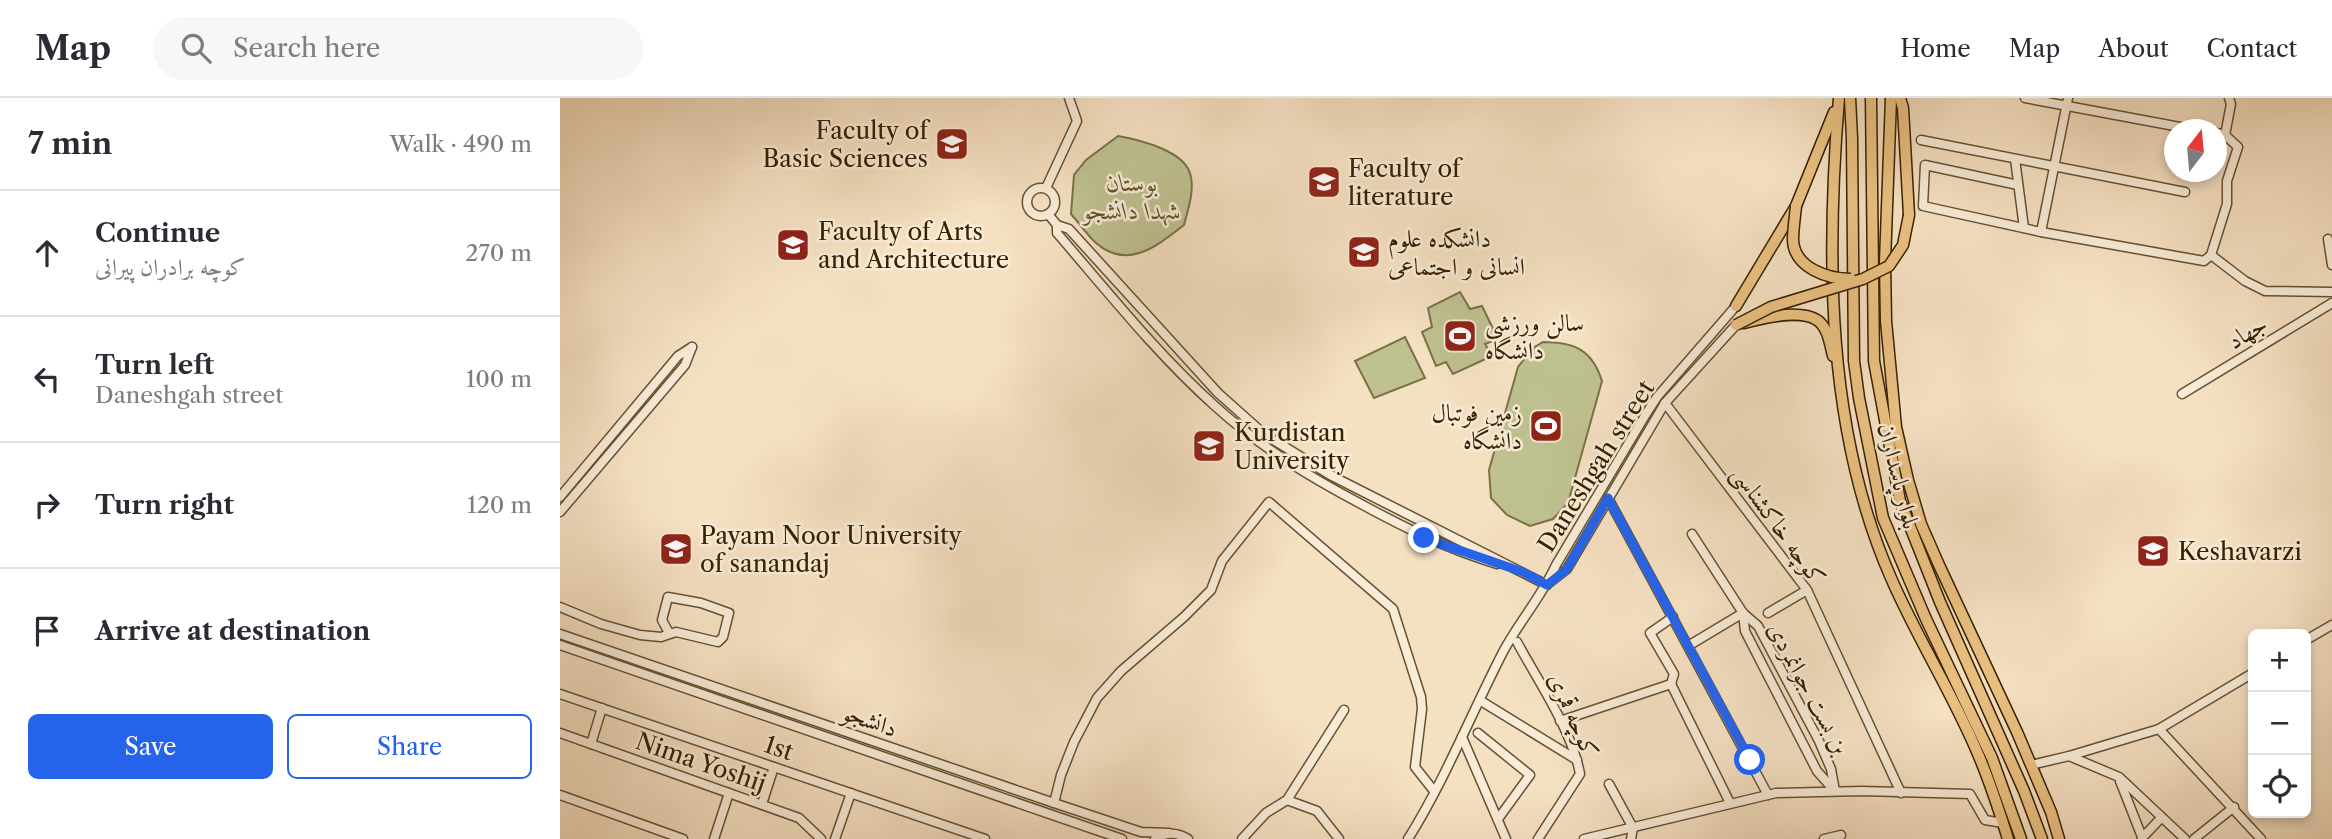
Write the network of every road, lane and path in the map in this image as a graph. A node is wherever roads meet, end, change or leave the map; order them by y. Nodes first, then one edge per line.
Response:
1 (1069, 98) edge
2 (1839, 98) edge
3 (1850, 98) edge
4 (1871, 98) edge
5 (1891, 98) edge
6 (1900, 98) edge
7 (2025, 98) edge
8 (2229, 98) edge
9 (2067, 102) edge
10 (2226, 119) edge
11 (2164, 123) edge
12 (2227, 139) edge
13 (1921, 140) dead end
14 (2015, 159) junction
15 (2054, 167) junction
16 (2227, 181) edge
17 (2227, 182) edge
18 (2018, 185) junction
19 (1046, 188) junction
20 (2185, 192) dead end
21 (1796, 206) junction
22 (1048, 214) junction
23 (1057, 225) junction
24 (2024, 228) junction
25 (2041, 232) junction
26 (2328, 239) dead end
27 (2211, 255) junction
28 (2332, 265) edge
29 (1863, 279) junction
30 (2332, 292) edge
31 (2332, 303) edge
32 (1736, 306) joint
33 (1736, 325) junction
34 (1893, 386) junction
35 (1842, 389) junction
36 (1880, 389) junction
37 (2182, 394) dead end
38 (1665, 403) junction
39 (1332, 476) junction
40 (1327, 486) junction
41 (560, 497) edge
42 (1608, 498) junction
43 (560, 512) edge
44 (1692, 534) dead end
45 (1523, 572) junction
46 (1547, 585) junction
47 (1807, 590) junction
48 (560, 607) edge
49 (1743, 613) junction
50 (1768, 613) dead end
51 (1673, 617) junction
52 (2332, 625) edge
53 (669, 633) junction
54 (560, 634) edge
55 (2311, 637) edge
56 (1517, 642) dead end
57 (560, 645) edge
58 (1688, 646) junction
59 (2248, 676) edge
60 (1671, 684) junction
61 (560, 694) edge
62 (1481, 701) junction
63 (601, 708) junction
64 (1344, 710) dead end
65 (1560, 722) junction
66 (2159, 729) junction
67 (560, 733) edge
68 (1478, 733) dead end
69 (1462, 737) junction
70 (591, 744) junction
71 (2069, 756) junction
72 (1577, 760) junction
73 (2031, 765) junction
74 (774, 767) junction
75 (2119, 777) junction
76 (1609, 784) dead end
77 (1434, 791) junction
78 (1835, 791) junction
79 (729, 793) junction
80 (851, 793) junction
81 (1900, 793) junction
82 (560, 795) edge
83 (1768, 795) junction
84 (1287, 800) junction
85 (1054, 803) junction
86 (1730, 803) junction
87 (762, 804) junction
88 (2234, 807) junction
89 (2161, 818) junction
90 (1498, 820) junction
91 (2003, 823) junction
92 (1633, 828) junction
93 (1169, 833) junction
94 (958, 835) edge
95 (1841, 835) dead end
96 (2142, 838) edge
97 (683, 839) edge
98 (714, 839) edge
99 (821, 839) edge
100 (835, 839) edge
101 (985, 839) edge
102 (1122, 839) edge
103 (1155, 839) edge
104 (1188, 839) edge
105 (1242, 839) edge
106 (1339, 839) edge
107 (1408, 839) edge
108 (1506, 839) edge
109 (1538, 839) edge
110 (1584, 839) edge
111 (1630, 839) edge
112 (1824, 839) edge
113 (2008, 839) edge
114 (2021, 839) edge
115 (2042, 839) edge
116 (2059, 839) edge
117 (2185, 839) edge
118 (2194, 839) edge
119 (2261, 839) edge

1 - 19 street
2 - 21 main road
2 - 35 main road
3 - 114 main road, بلوار پاسداران
4 - 36 main road, بلوار پاسداران
5 - 34 main road
6 - 29 main road, bridge
7 - 9 street
8 - 10 street
9 - 11 street
9 - 15 street
12 - 16 street
13 - 14 street
14 - 15 street
14 - 18 street
15 - 20 street
15 - 25 street
17 - 27 street
18 - 24 street
18 - 24 street
19 - 22 street
19 - 22 street
21 - 29 main road, bridge
21 - 32 main road
22 - 23 street
23 - 39 street
23 - 40 street
24 - 25 street
25 - 27 street
26 - 28 street
27 - 30 street
29 - 33 main road, bridge
31 - 37 street, جهاد
32 - 46 street, Daneshgah street
33 - 35 main road
33 - 38 street, Daneshgah street
34 - 36 main road
34 - 73 main road
35 - 91 main road
36 - 115 main road, بلوار پاسداران
38 - 42 street, Daneshgah street
38 - 47 street, کوچه خاکشناسی
39 - 40 street
39 - 45 street
40 - 45 street
41 - 43 street
42 - 46 street, Daneshgah street
42 - 51 street
44 - 49 street, بن بست جوانمردی
45 - 46 street
46 - 62 street, Daneshgah street
47 - 50 street
47 - 81 street, کوچه خاکشناسی
48 - 53 street
49 - 58 street
49 - 78 street, بن بست جوانمردی
49 - 78 street, بن بست جوانمردی
51 - 58 street
51 - 60 street
52 - 55 street
53 - 53 street
54 - 85 street, دانشجو
56 - 65 street, کوچه قمری
57 - 102 street, دانشجو
58 - 83 street
59 - 66 street
60 - 65 street
60 - 86 street
61 - 63 street, 1st
62 - 69 street, Daneshgah street
62 - 72 street
63 - 70 street
63 - 74 street, 1st
64 - 84 street
65 - 72 street, کوچه قمری
66 - 71 street
66 - 88 street
67 - 70 street, Nima Yoshij
68 - 90 street
69 - 77 street, Daneshgah street
69 - 90 street
70 - 79 street, Nima Yoshij
71 - 73 street
71 - 75 street
72 - 109 street, کوچه قمری
73 - 116 main road
74 - 80 street, 1st
74 - 87 street
75 - 89 street
75 - 96 street
76 - 92 street
77 - 85 street
77 - 107 street, Daneshgah street
78 - 81 street
78 - 83 street
79 - 87 street, Nima Yoshij
79 - 98 street
80 - 94 street, 1st
80 - 100 street
81 - 91 street
82 - 97 street
83 - 86 street
84 - 105 street
84 - 106 street
85 - 93 street, دانشجو
86 - 92 street
87 - 99 street, Nima Yoshij
88 - 118 street
88 - 119 street
89 - 96 street
89 - 117 street
90 - 108 street
91 - 113 main road
92 - 110 street
92 - 111 street
93 - 103 street
93 - 104 street, دانشجو
94 - 101 street, 1st
95 - 112 street

